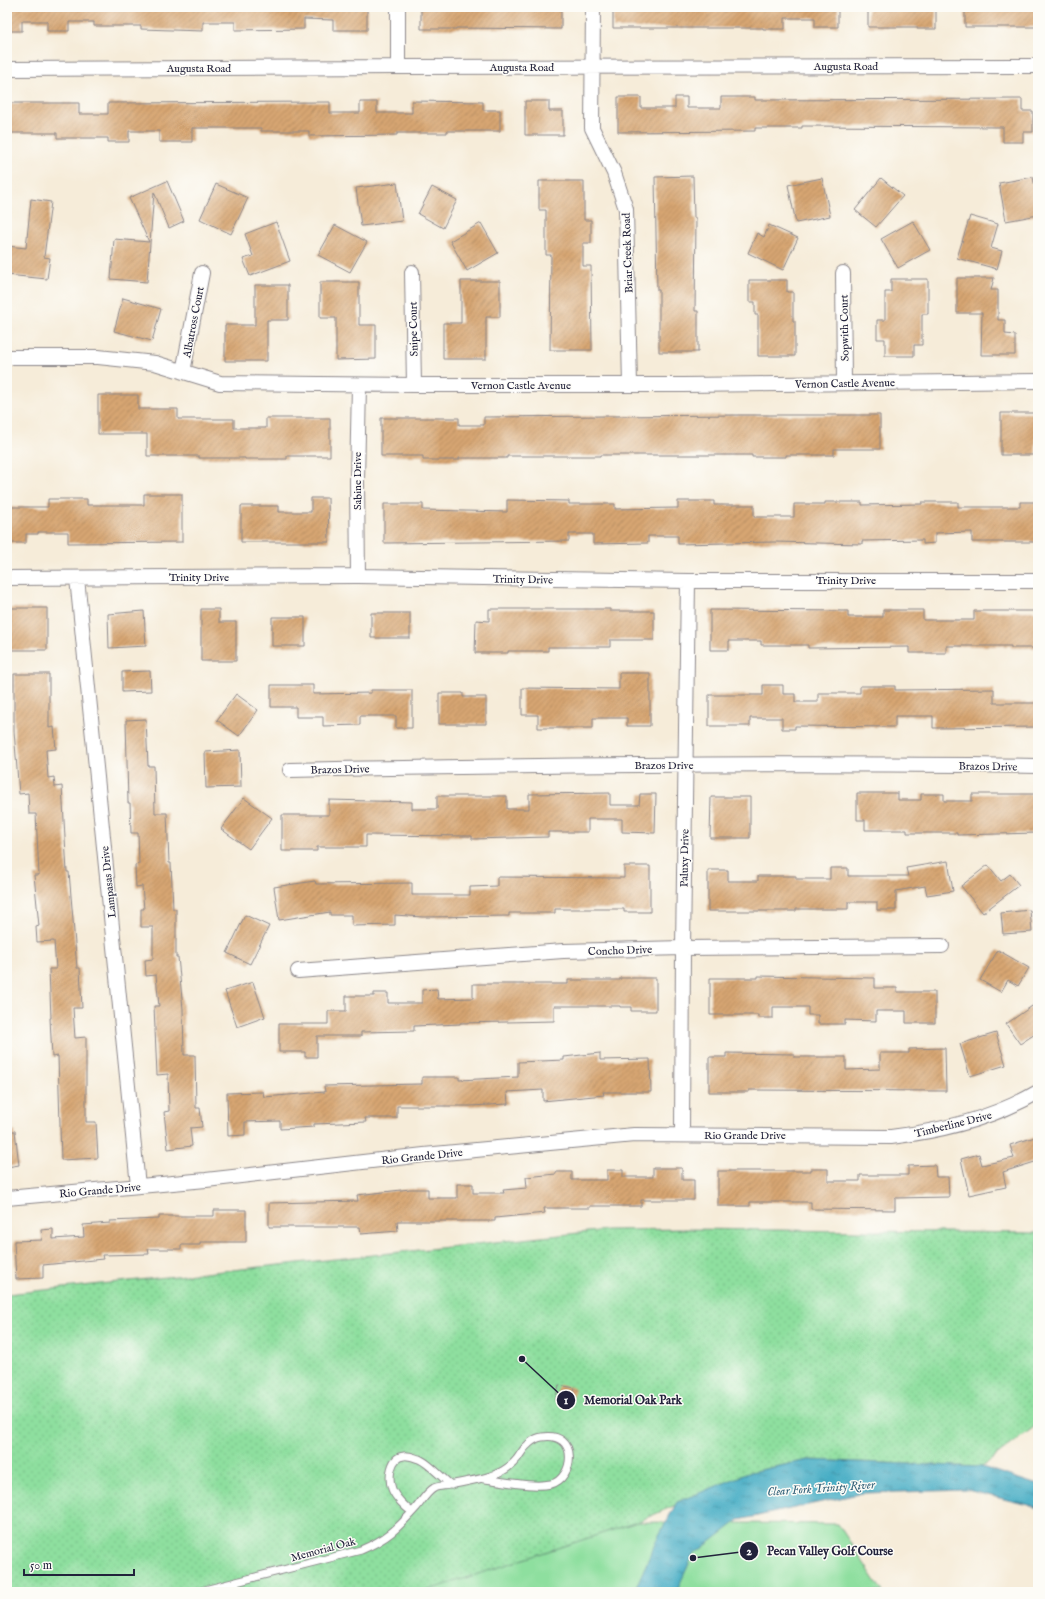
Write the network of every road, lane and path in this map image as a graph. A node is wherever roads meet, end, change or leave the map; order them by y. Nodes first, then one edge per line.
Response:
1 (398, 7) edge
2 (593, 7) edge
3 (1038, 66) edge
4 (398, 67) junction
5 (592, 67) junction
6 (7, 69) edge
7 (412, 272) dead end
8 (202, 273) dead end
9 (843, 273) dead end
10 (7, 357) edge
11 (184, 372) junction
12 (1038, 382) edge
13 (844, 383) junction
14 (359, 385) junction
15 (414, 385) junction
16 (630, 385) junction
17 (358, 576) junction
18 (7, 578) edge
19 (77, 578) junction
20 (688, 581) junction
21 (1038, 581) edge
22 (685, 764) junction
23 (1038, 766) edge
24 (290, 770) dead end
25 (942, 946) dead end
26 (683, 948) junction
27 (298, 971) dead end
28 (1038, 1092) edge
29 (682, 1135) junction
30 (839, 1136) joint
31 (138, 1186) junction
32 (7, 1198) edge
33 (484, 1479) junction
34 (451, 1485) junction
35 (412, 1512) junction
36 (197, 1592) edge

1 - 4 street
2 - 5 street, Briar Creek Road
3 - 5 street, Augusta Road
4 - 5 street, Augusta Road
4 - 6 street, Augusta Road
5 - 16 street, Briar Creek Road
7 - 15 street, Snipe Court
8 - 11 street, Albatross Court
9 - 13 street, Sopwith Court
10 - 11 street, Vernon Castle Avenue
11 - 14 street, Vernon Castle Avenue
12 - 13 street, Vernon Castle Avenue
13 - 16 street, Vernon Castle Avenue
14 - 15 street, Vernon Castle Avenue
14 - 17 street, Sabine Drive
15 - 16 street, Vernon Castle Avenue
17 - 19 street, Trinity Drive
17 - 20 street, Trinity Drive
18 - 19 street, Trinity Drive
19 - 31 street, Lampasas Drive
20 - 21 street, Trinity Drive
20 - 22 street, Paluxy Drive
22 - 23 street, Brazos Drive
22 - 24 street, Brazos Drive
22 - 26 street, Paluxy Drive
25 - 26 street, Concho Drive
26 - 27 street, Concho Drive
26 - 29 street, Paluxy Drive
28 - 30 street, Timberline Drive
29 - 30 street, Rio Grande Drive
29 - 31 street, Rio Grande Drive
31 - 32 street, Rio Grande Drive
33 - 33 lane
33 - 34 lane
34 - 35 lane, Memorial Oak
34 - 35 lane
35 - 36 lane, Memorial Oak

